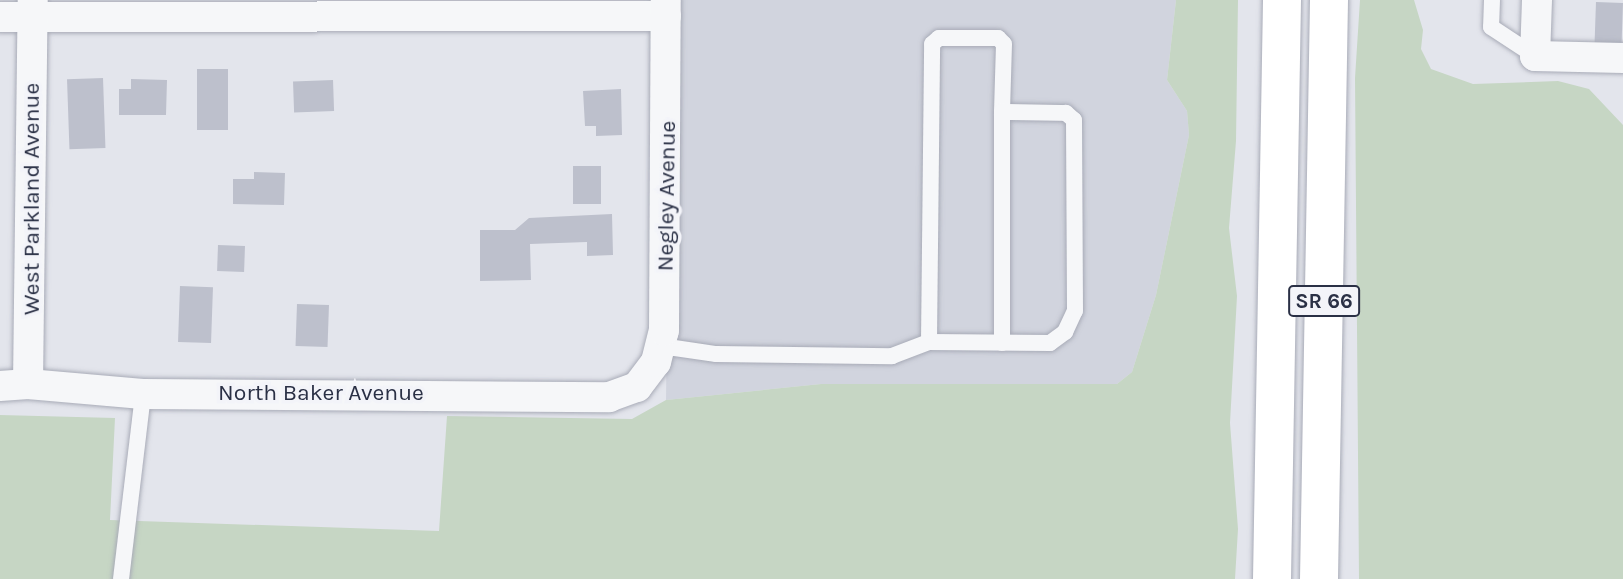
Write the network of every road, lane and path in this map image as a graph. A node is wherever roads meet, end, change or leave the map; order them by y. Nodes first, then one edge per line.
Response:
1 (1492, 0) edge
2 (1537, 0) edge
3 (31, 7) edge
4 (666, 8) edge
5 (1329, 11) edge
6 (1282, 12) edge
7 (0, 17) edge
8 (1535, 56) junction
9 (1623, 58) edge
10 (1002, 112) junction
11 (929, 342) junction
12 (1002, 343) junction
13 (661, 346) junction
14 (639, 384) joint
15 (14, 385) edge
16 (142, 394) junction
17 (121, 579) edge
18 (1272, 579) edge
19 (1319, 579) edge

1 - 8 lane
2 - 8 street
3 - 4 street
3 - 7 street
3 - 15 street, West Parkland Avenue
4 - 13 street, Negley Avenue
5 - 19 main road, SR 66
6 - 18 main road, SR 66
8 - 9 street
10 - 11 lane
10 - 12 lane
10 - 12 lane
11 - 12 lane
11 - 13 lane
13 - 14 street, Negley Avenue
14 - 16 street, North Baker Avenue
15 - 16 street, North Baker Avenue
16 - 17 lane

